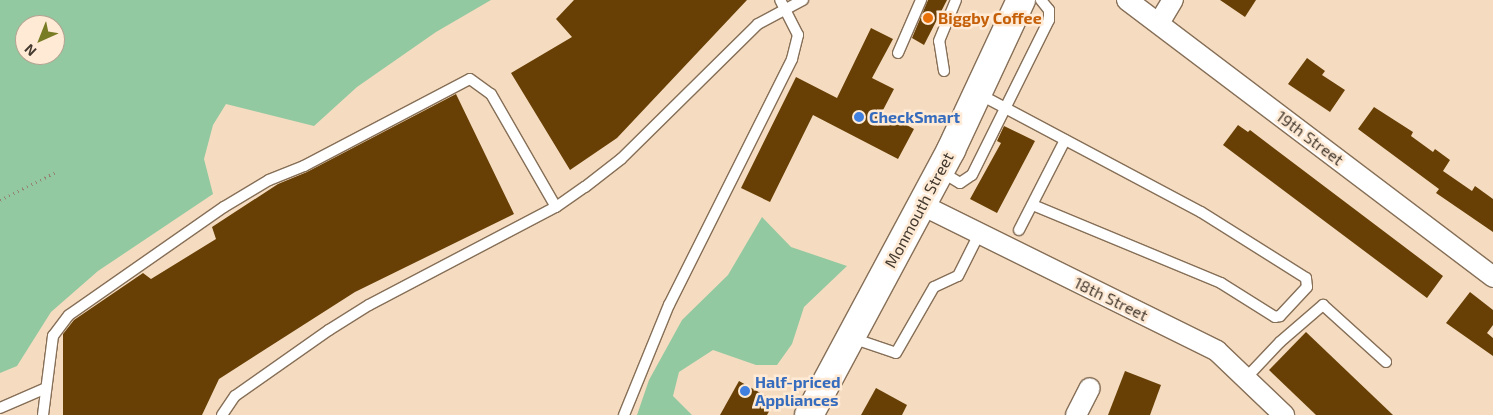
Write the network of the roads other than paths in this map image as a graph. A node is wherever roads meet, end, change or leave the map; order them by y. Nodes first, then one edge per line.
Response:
1 (780, 0) edge
2 (803, 0) edge
3 (921, 0) edge
4 (956, 0) edge
5 (1021, 0) edge
6 (1041, 0) edge
7 (1127, 0) edge
8 (1174, 0) edge
9 (787, 9) junction
10 (1159, 23) junction
11 (898, 53) dead end
12 (944, 71) dead end
13 (977, 93) junction
14 (1005, 108) junction
15 (1065, 140) junction
16 (940, 171) junction
17 (922, 205) junction
18 (1032, 205) junction
19 (556, 207) junction
20 (1019, 230) dead end
21 (979, 234) junction
22 (1493, 277) edge
23 (851, 338) junction
24 (1386, 362) dead end
25 (1246, 378) junction
26 (46, 388) junction
27 (1090, 388) dead end
28 (0, 408) edge
29 (43, 415) edge
30 (222, 415) edge
31 (624, 415) edge
32 (809, 415) edge
33 (1076, 415) edge
34 (1284, 415) edge

1 - 9 lane
2 - 9 lane
3 - 11 lane
4 - 12 lane
5 - 13 main road, Monmouth Street
6 - 14 lane
7 - 10 street, 19th Street
8 - 10 street
9 - 19 lane
9 - 31 lane
10 - 22 street, 19th Street
13 - 14 lane
13 - 16 main road, Monmouth Street
14 - 15 lane
14 - 16 lane
15 - 18 lane
15 - 18 lane
16 - 17 main road, Monmouth Street
17 - 21 street, 18th Street
17 - 23 main road, Monmouth Street
18 - 20 lane
19 - 26 lane
19 - 30 lane
21 - 23 lane
21 - 25 street, 18th Street
23 - 32 main road, Monmouth Street
24 - 25 lane
25 - 34 street, 18th Street
26 - 28 lane
26 - 29 lane
27 - 33 street

